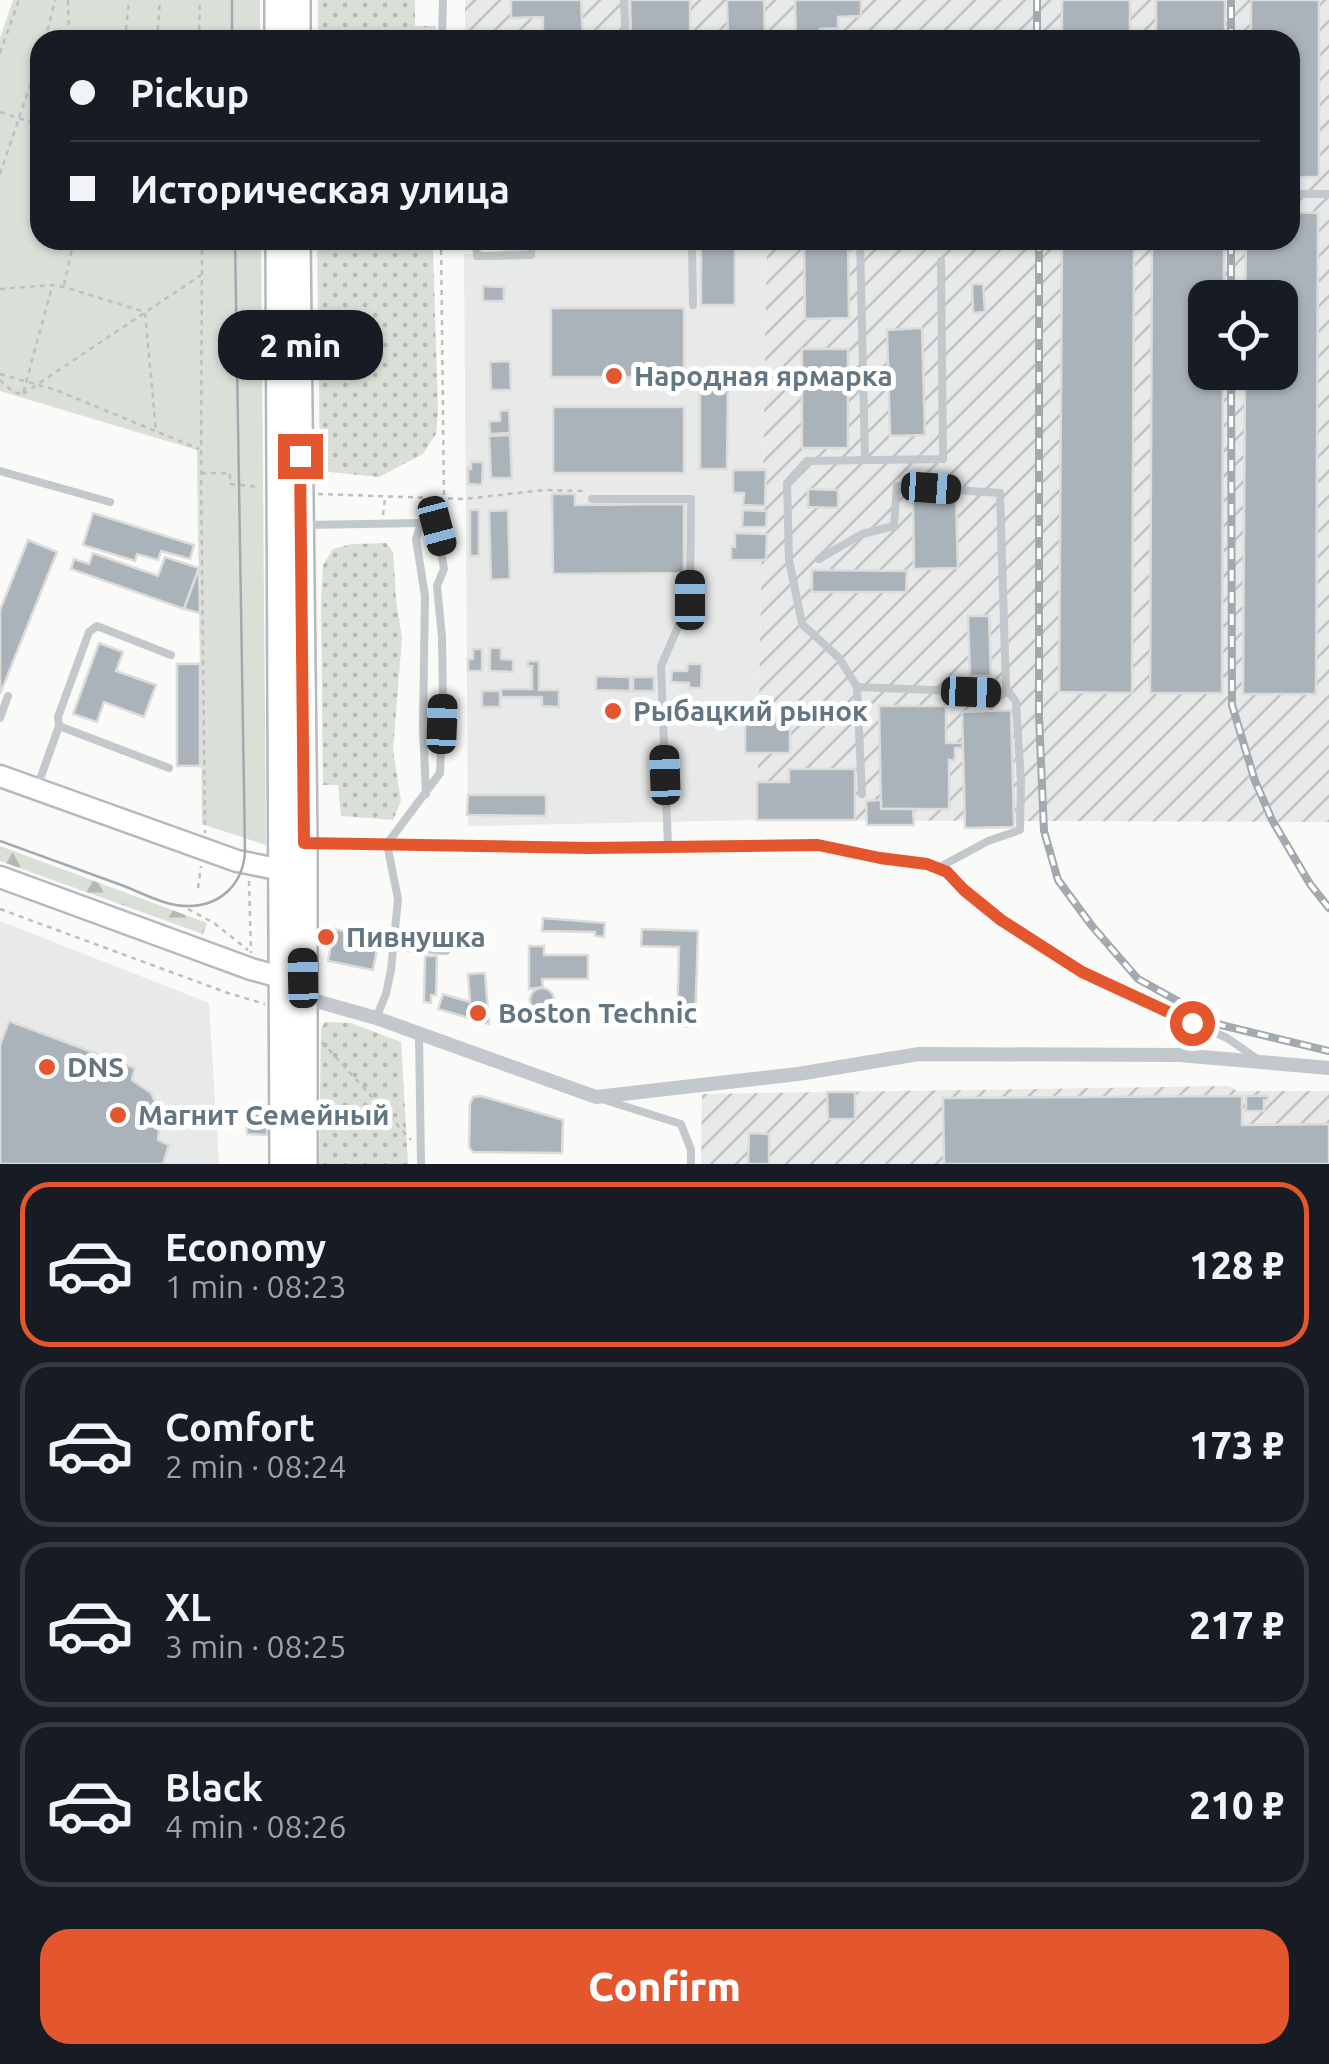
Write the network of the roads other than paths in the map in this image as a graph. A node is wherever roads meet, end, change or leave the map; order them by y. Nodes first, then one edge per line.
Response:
1 (278, 0) edge
2 (297, 0) edge
3 (442, 0) edge
4 (624, 0) edge
5 (625, 28) dead end
6 (278, 30) edge
7 (297, 30) edge
8 (442, 30) edge
9 (1300, 194) edge
10 (1329, 194) edge
11 (279, 250) edge
12 (298, 250) edge
13 (476, 250) edge
14 (531, 250) edge
15 (692, 250) edge
16 (860, 250) edge
17 (942, 261) dead end
18 (694, 305) dead end
19 (865, 460) junction
20 (0, 470) edge
21 (592, 499) dead end
22 (110, 502) dead end
23 (421, 523) junction
24 (300, 526) junction
25 (819, 560) dead end
26 (172, 655) dead end
27 (857, 687) junction
28 (442, 690) junction
29 (1009, 693) junction
30 (8, 696) dead end
31 (425, 696) junction
32 (0, 718) edge
33 (59, 726) junction
34 (170, 768) dead end
35 (0, 776) edge
36 (37, 789) junction
37 (426, 794) junction
38 (862, 794) dead end
39 (304, 843) junction
40 (386, 844) junction
41 (668, 847) junction
42 (938, 868) junction
43 (293, 872) junction
44 (0, 878) edge
45 (394, 947) junction
46 (446, 951) dead end
47 (293, 991) junction
48 (376, 1018) junction
49 (420, 1034) junction
50 (1264, 1063) junction
51 (1329, 1068) edge
52 (596, 1097) junction
53 (283, 1164) edge
54 (304, 1164) edge
55 (421, 1164) edge
56 (691, 1164) edge

1 - 6 highway
2 - 7 highway
3 - 8 lane
4 - 5 lane
9 - 10 lane
11 - 43 highway
12 - 24 highway
13 - 14 lane
15 - 18 lane
16 - 19 lane
17 - 19 lane
19 - 27 lane
20 - 22 lane
21 - 41 lane
23 - 24 lane
23 - 28 lane
23 - 31 lane
24 - 39 highway
25 - 29 lane
26 - 33 lane
27 - 29 lane
27 - 38 lane
28 - 31 lane
28 - 37 lane
29 - 42 lane
30 - 32 lane
31 - 37 lane
33 - 34 lane
33 - 36 lane
35 - 36 main road
36 - 43 main road
37 - 40 lane
39 - 40 lane
39 - 43 highway
40 - 41 lane
40 - 45 lane
41 - 42 lane
42 - 50 lane
43 - 47 highway
44 - 47 main road
45 - 46 lane
45 - 48 lane
47 - 48 street
47 - 53 highway
47 - 54 highway
48 - 49 street
49 - 52 street
49 - 55 lane
50 - 51 street
50 - 52 street
52 - 56 lane

